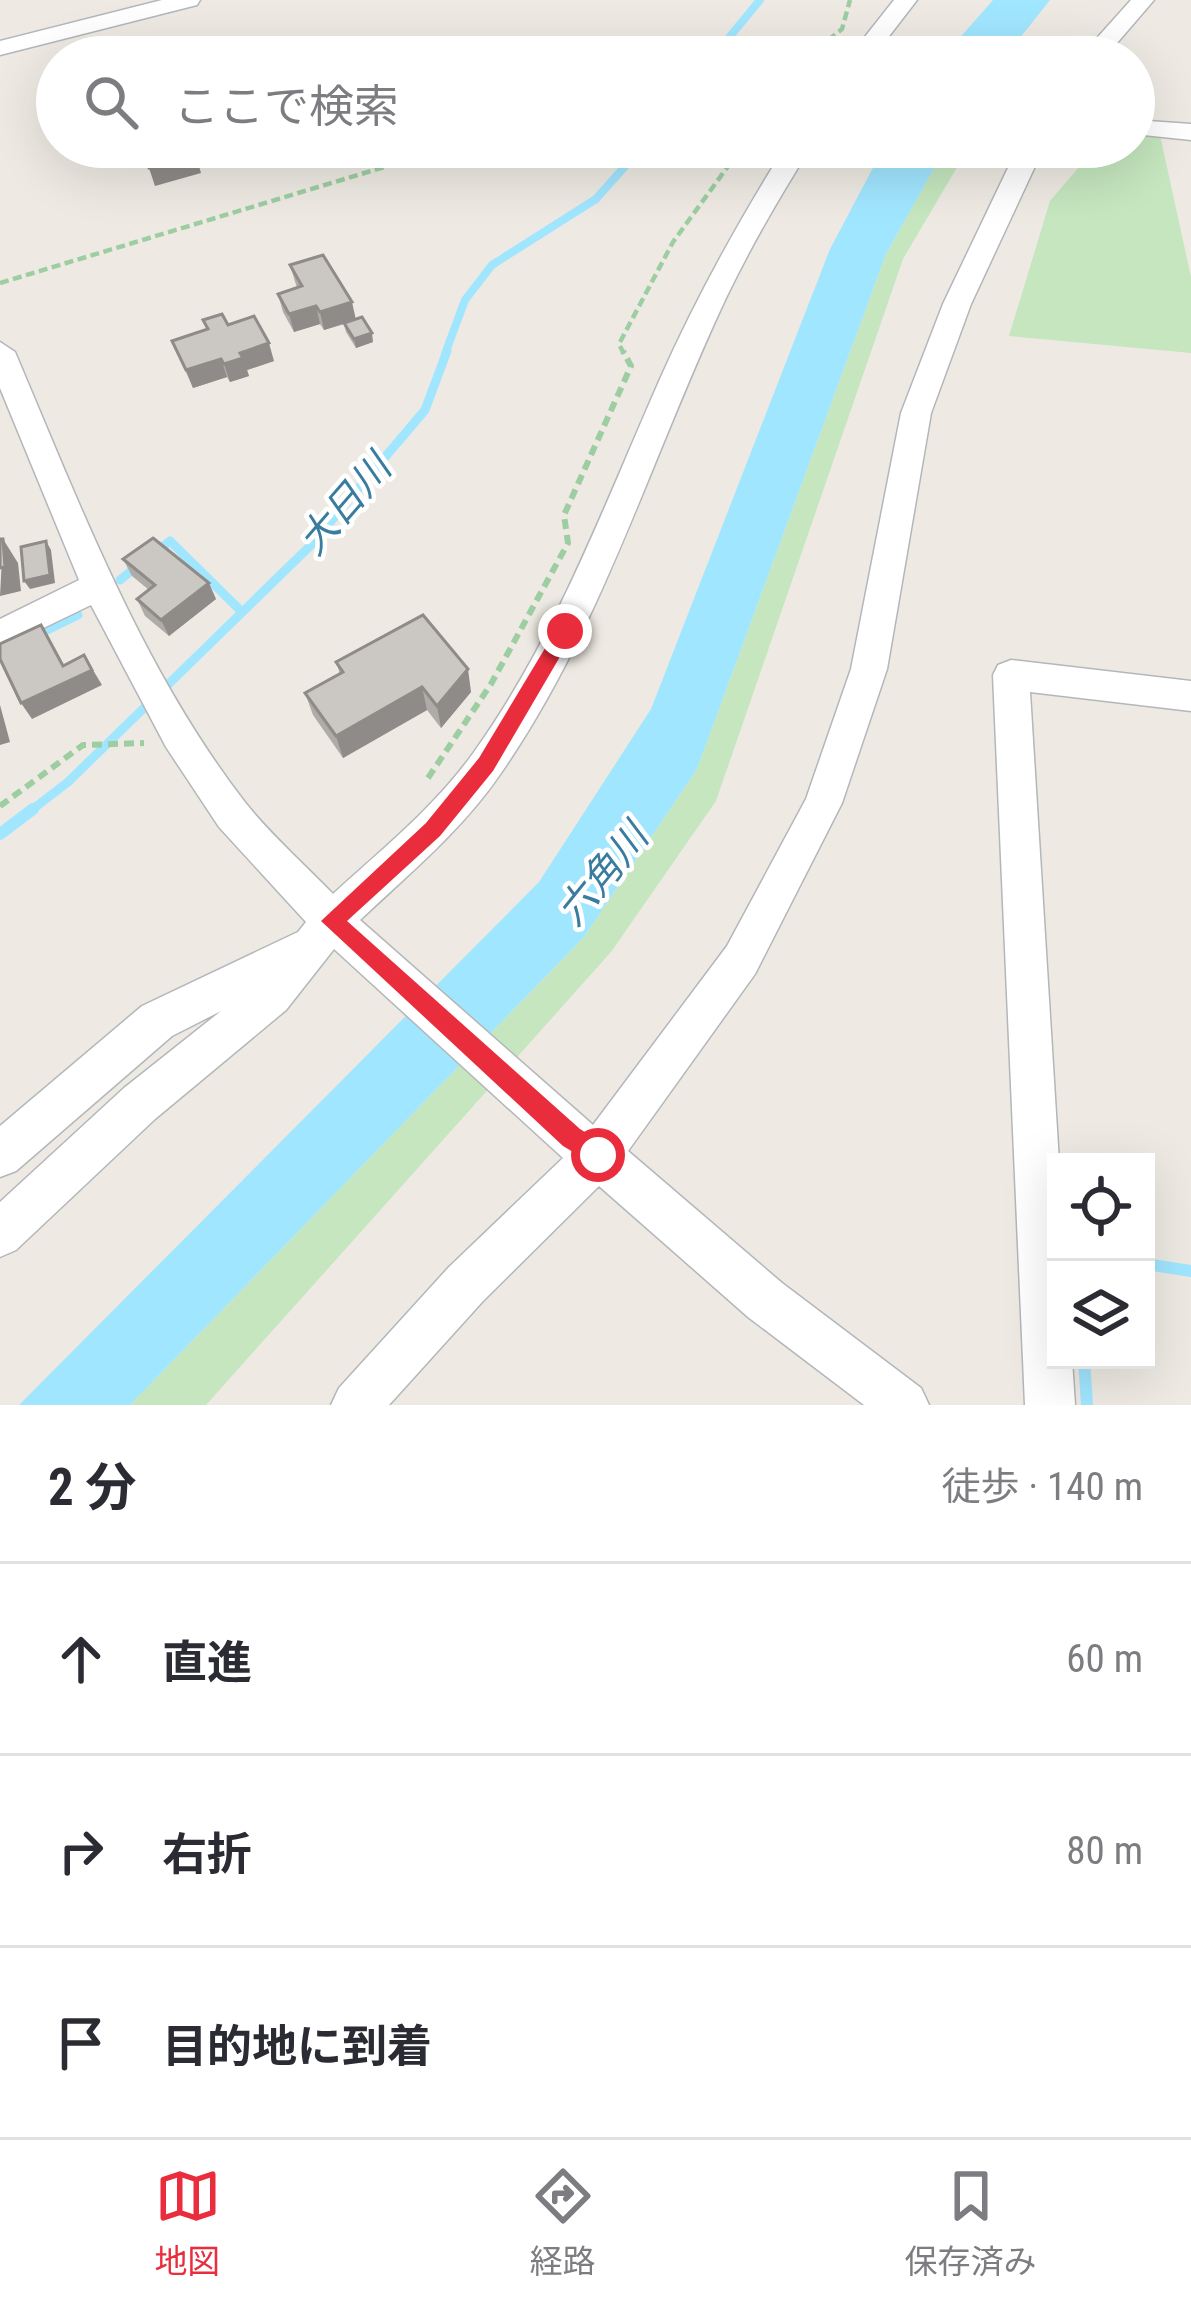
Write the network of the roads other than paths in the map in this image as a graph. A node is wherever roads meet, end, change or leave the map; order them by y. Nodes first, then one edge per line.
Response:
1 (189, 0) edge
2 (906, 0) edge
3 (1143, 0) edge
4 (47, 36) edge
5 (878, 36) edge
6 (1111, 36) edge
7 (36, 39) edge
8 (0, 48) edge
9 (1155, 129) edge
10 (1191, 132) edge
11 (784, 168) edge
12 (1021, 168) edge
13 (0, 352) edge
14 (98, 586) junction
15 (0, 635) edge
16 (1191, 696) edge
17 (331, 933) junction
18 (585, 1146) junction
19 (0, 1155) edge
20 (0, 1234) edge
21 (356, 1405) edge
22 (904, 1405) edge
23 (1050, 1405) edge

1 - 4 street
2 - 5 street
3 - 6 street
7 - 8 street
9 - 10 street
11 - 17 street
12 - 18 street
13 - 14 street
14 - 15 street
14 - 17 street
16 - 23 street
17 - 18 street
17 - 19 street
17 - 20 street
18 - 21 street
18 - 22 street

